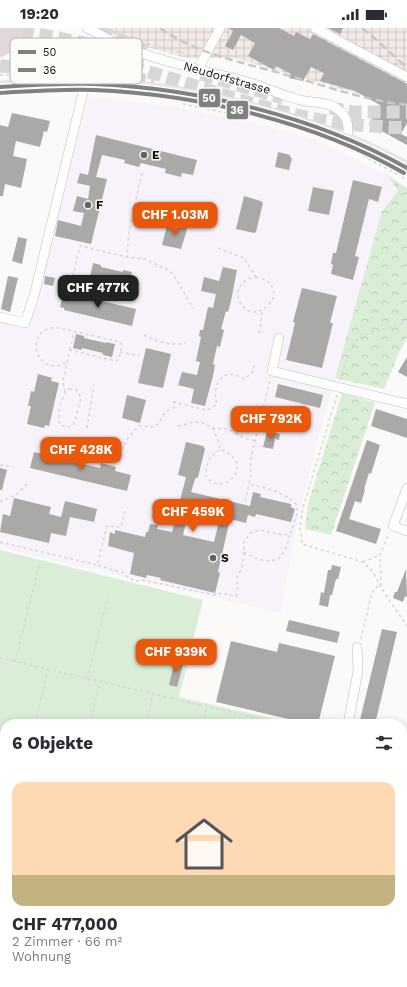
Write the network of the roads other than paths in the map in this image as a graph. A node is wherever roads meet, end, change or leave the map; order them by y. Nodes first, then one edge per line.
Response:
1 (3, 28) edge
2 (19, 28) edge
3 (87, 28) edge
4 (220, 28) edge
5 (315, 28) edge
6 (13, 38) edge
7 (107, 38) edge
8 (0, 41) edge
9 (10, 44) edge
10 (0, 50) edge
11 (142, 52) tunnel mouth
12 (198, 69) junction
13 (407, 77) edge
14 (85, 84) junction
15 (0, 87) edge
16 (346, 139) junction
17 (407, 168) edge
18 (0, 317) edge
19 (279, 338) dead end
20 (407, 404) edge
21 (407, 488) edge
22 (407, 530) edge
23 (357, 647) road end
24 (349, 719) edge

1 - 8 highway
2 - 6 highway
3 - 7 street, Neudorfstrasse
4 - 12 street
5 - 13 street
9 - 10 highway
11 - 12 street, Neudorfstrasse
12 - 16 street, Neudorfstrasse
14 - 15 main road
14 - 16 main road
14 - 18 street
16 - 17 main road
19 - 20 street
21 - 22 street
23 - 24 street

